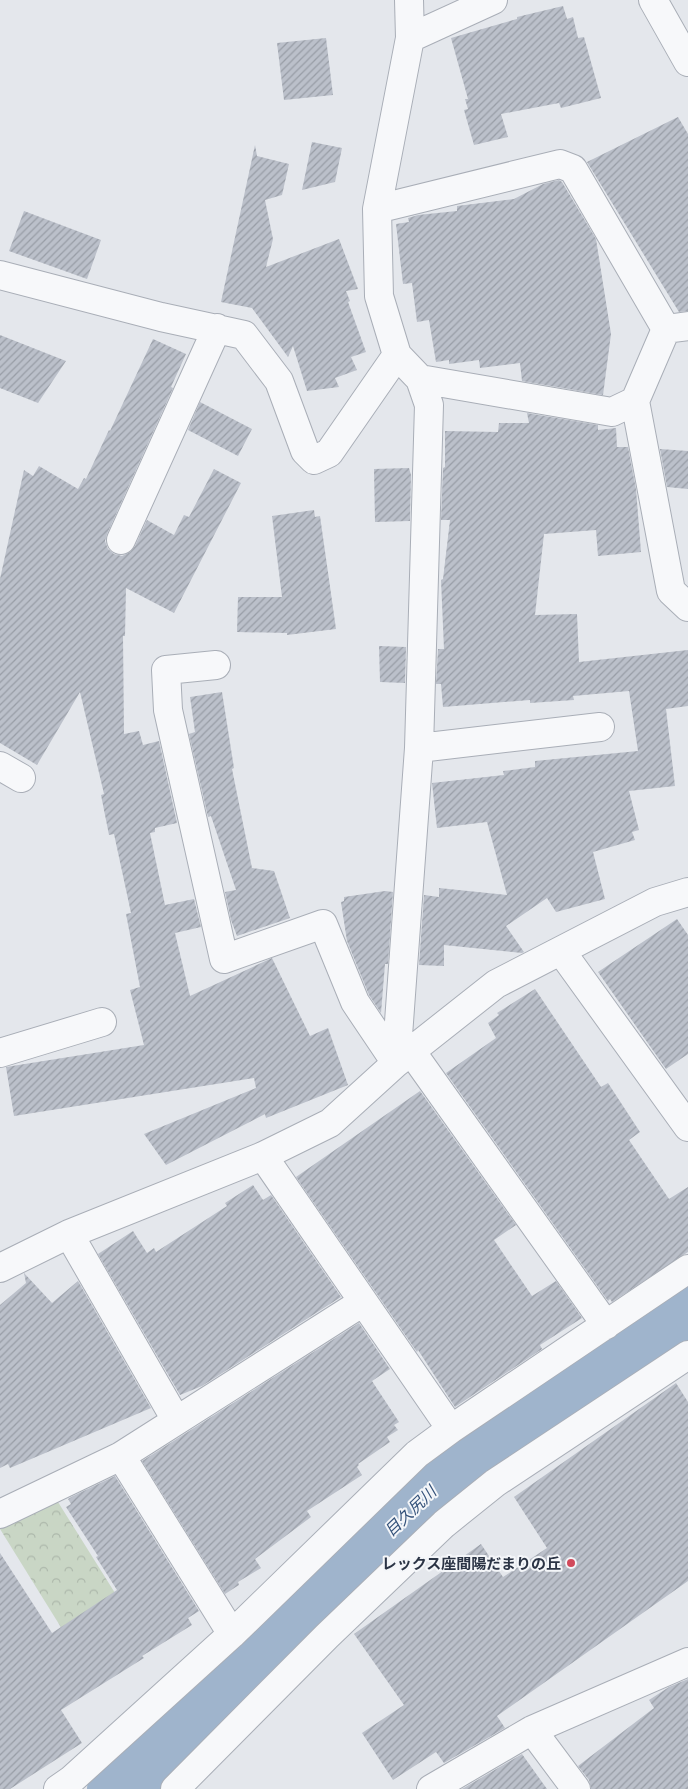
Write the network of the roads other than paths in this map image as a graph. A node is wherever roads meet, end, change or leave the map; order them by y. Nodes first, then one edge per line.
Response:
1 (409, 0) edge
2 (493, 0) edge
3 (653, 0) edge
4 (410, 38) junction
5 (688, 62) edge
6 (377, 208) junction
7 (0, 275) edge
8 (217, 328) junction
9 (677, 328) edge
10 (397, 355) junction
11 (420, 379) junction
12 (635, 401) junction
13 (121, 540) dead end
14 (688, 607) edge
15 (216, 665) dead end
16 (600, 727) dead end
17 (419, 748) junction
18 (688, 892) edge
19 (561, 951) junction
20 (102, 1022) dead end
21 (0, 1053) edge
22 (404, 1057) junction
23 (688, 1127) edge
24 (262, 1156) junction
25 (69, 1234) junction
26 (0, 1268) edge
27 (688, 1270) edge
28 (363, 1302) junction
29 (606, 1324) junction
30 (688, 1355) edge
31 (176, 1420) junction
32 (451, 1429) junction
33 (121, 1456) junction
34 (0, 1514) edge
35 (232, 1634) junction
36 (688, 1662) edge
37 (532, 1730) junction
38 (58, 1789) edge
39 (175, 1789) edge
40 (431, 1789) edge
41 (576, 1789) edge

1 - 4 street
2 - 4 street
3 - 5 street
4 - 6 street
6 - 9 street
6 - 10 street
7 - 8 street
8 - 10 street
8 - 13 street
9 - 12 street
10 - 11 street
11 - 12 street
11 - 17 street
12 - 14 street
15 - 22 street
16 - 17 street
17 - 22 street
18 - 19 street
19 - 22 street
19 - 23 street
20 - 21 street
22 - 24 street
22 - 29 street
24 - 25 street
24 - 28 street
25 - 26 street
25 - 31 street
27 - 29 street
28 - 31 street
28 - 32 street
29 - 32 street
30 - 39 street
31 - 33 street
32 - 35 street
33 - 34 street
33 - 35 street
35 - 38 street
36 - 37 street
37 - 40 street
37 - 41 street

